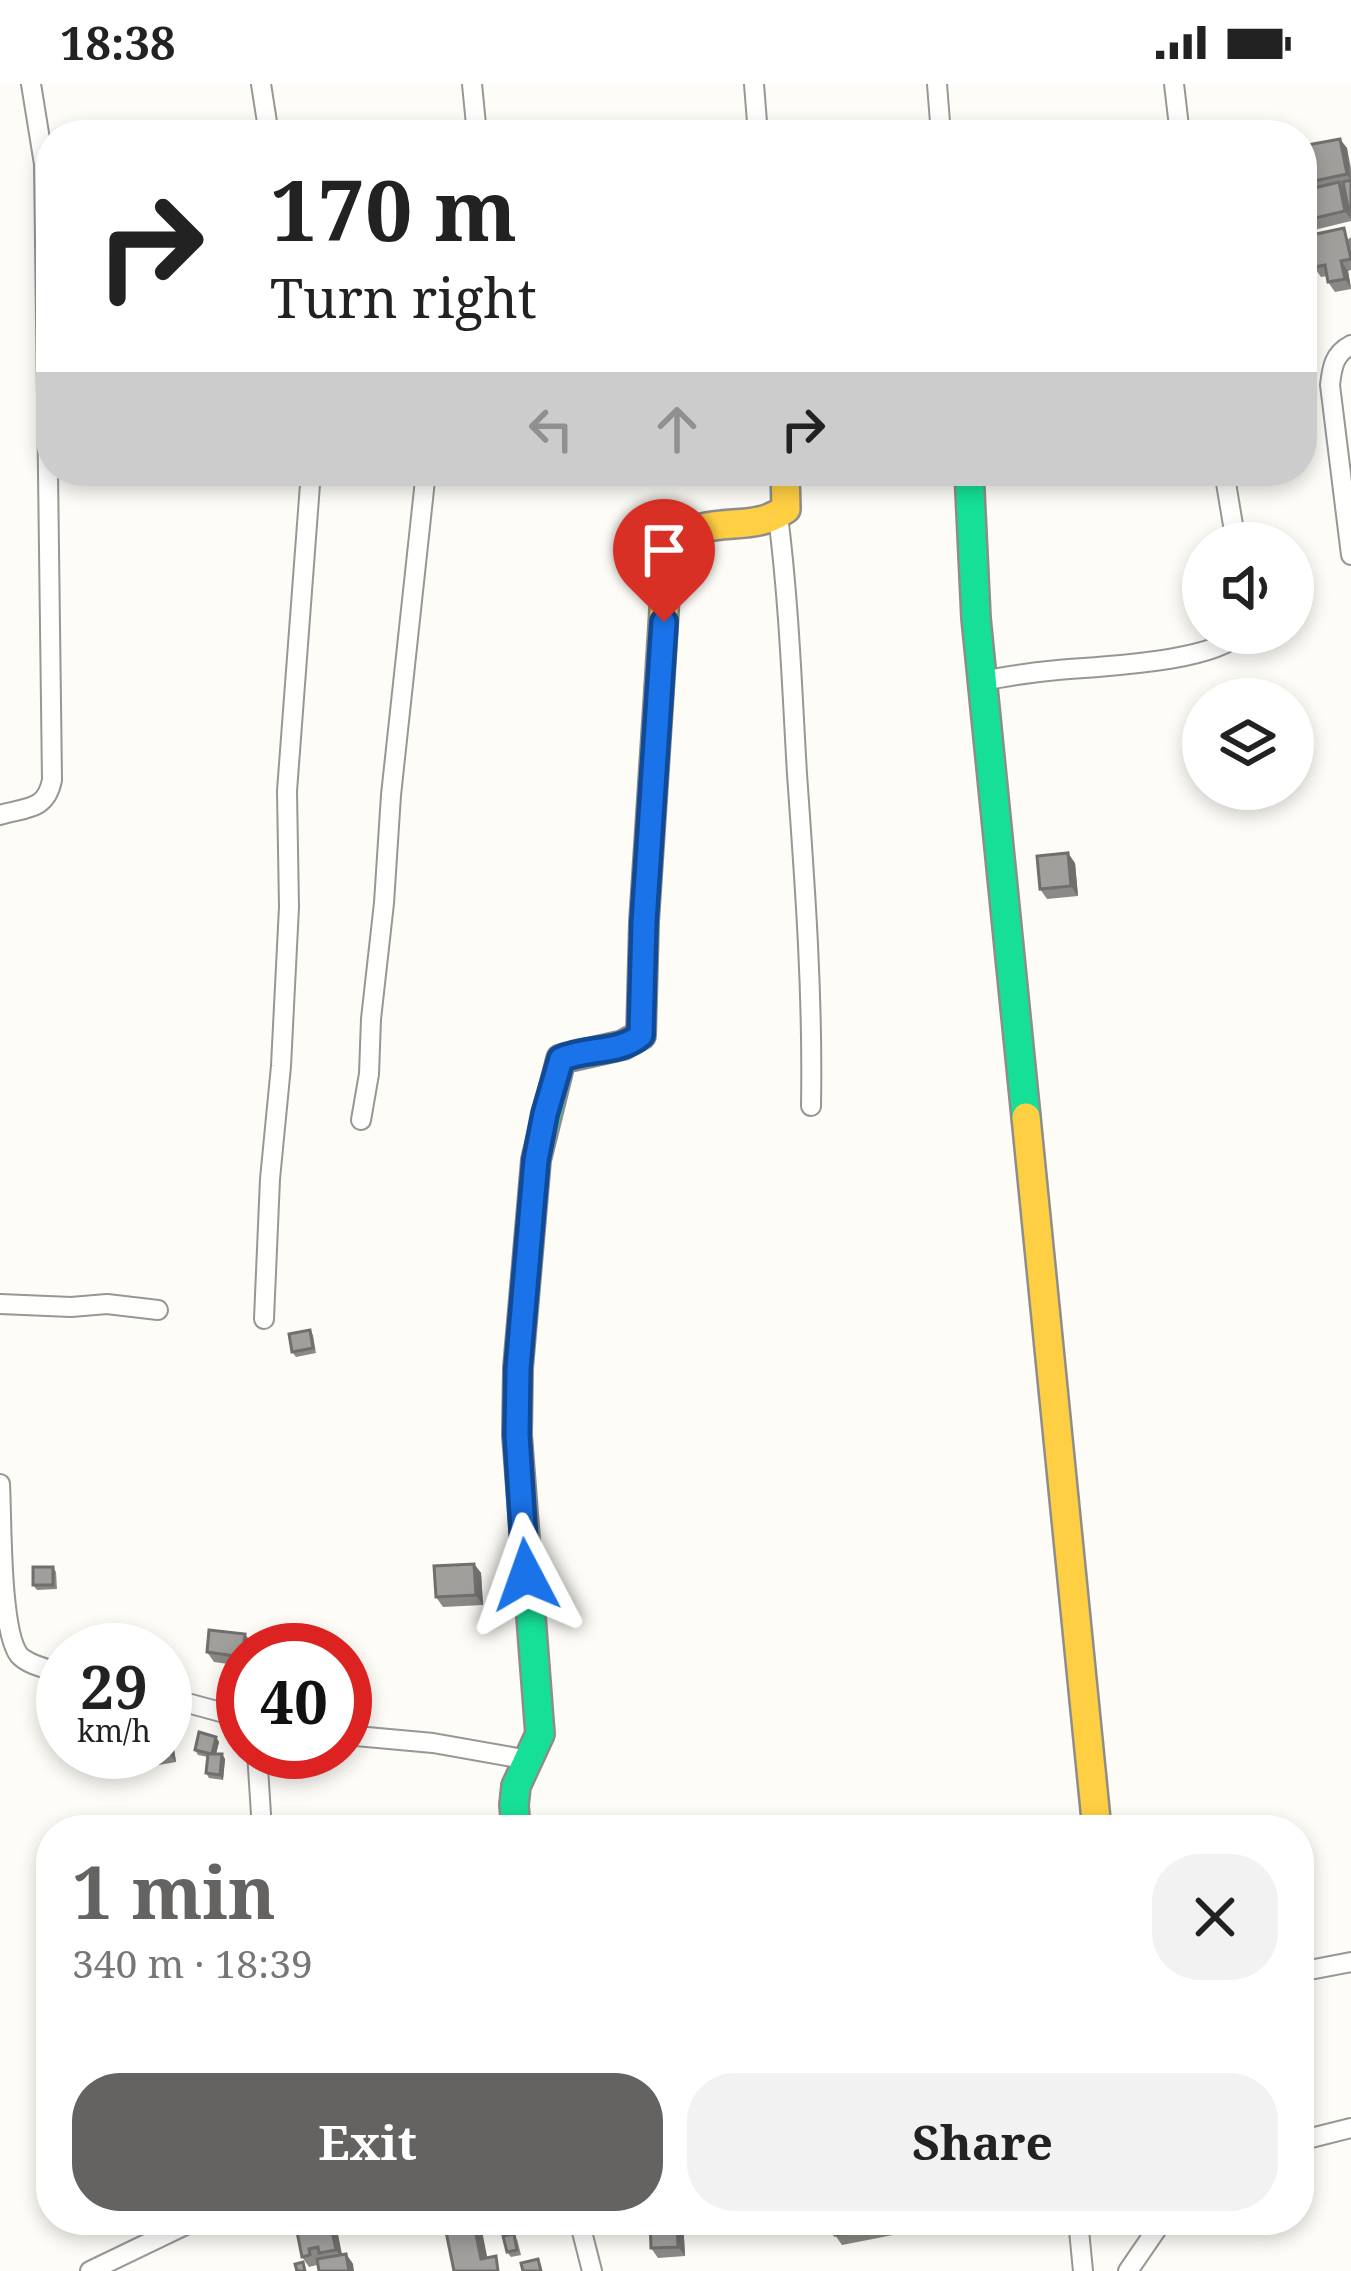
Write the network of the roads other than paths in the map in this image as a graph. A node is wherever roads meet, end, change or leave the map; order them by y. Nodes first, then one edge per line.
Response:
1 (31, 84) edge
2 (261, 84) edge
3 (472, 84) edge
4 (754, 84) edge
5 (937, 84) edge
6 (1174, 84) edge
7 (37, 120) edge
8 (267, 120) edge
9 (476, 120) edge
10 (757, 120) edge
11 (940, 120) edge
12 (1178, 120) edge
13 (1351, 345) edge
14 (48, 486) edge
15 (310, 486) edge
16 (424, 486) edge
17 (785, 486) edge
18 (970, 486) edge
19 (1226, 486) edge
20 (778, 516) junction
21 (1232, 522) edge
22 (1351, 555) edge
23 (1191, 654) edge
24 (982, 681) junction
25 (0, 815) edge
26 (811, 1106) dead end
27 (361, 1120) dead end
28 (0, 1304) edge
29 (158, 1310) dead end
30 (264, 1319) dead end
31 (0, 1484) edge
32 (36, 1663) edge
33 (372, 1737) edge
34 (529, 1760) junction
35 (258, 1779) edge
36 (261, 1815) edge
37 (514, 1815) edge
38 (1095, 1815) edge
39 (1351, 1962) edge
40 (1314, 1969) edge
41 (1351, 2128) edge
42 (1314, 2137) edge
43 (165, 2235) edge
44 (583, 2235) edge
45 (1079, 2235) edge
46 (1153, 2235) edge
47 (89, 2271) edge
48 (592, 2271) edge
49 (1083, 2271) edge
50 (1128, 2271) edge

1 - 7 street
2 - 8 street
3 - 9 street
4 - 10 street
5 - 11 street
6 - 12 street
13 - 22 street
14 - 25 street
15 - 30 street
16 - 27 street
17 - 20 street
18 - 24 street
19 - 21 street
20 - 26 street
20 - 34 street
23 - 24 street
24 - 38 street
28 - 29 street
31 - 32 street
33 - 34 street
34 - 37 street
35 - 36 street
39 - 40 street
41 - 42 street
43 - 47 street
44 - 48 street
45 - 49 street
46 - 50 street

